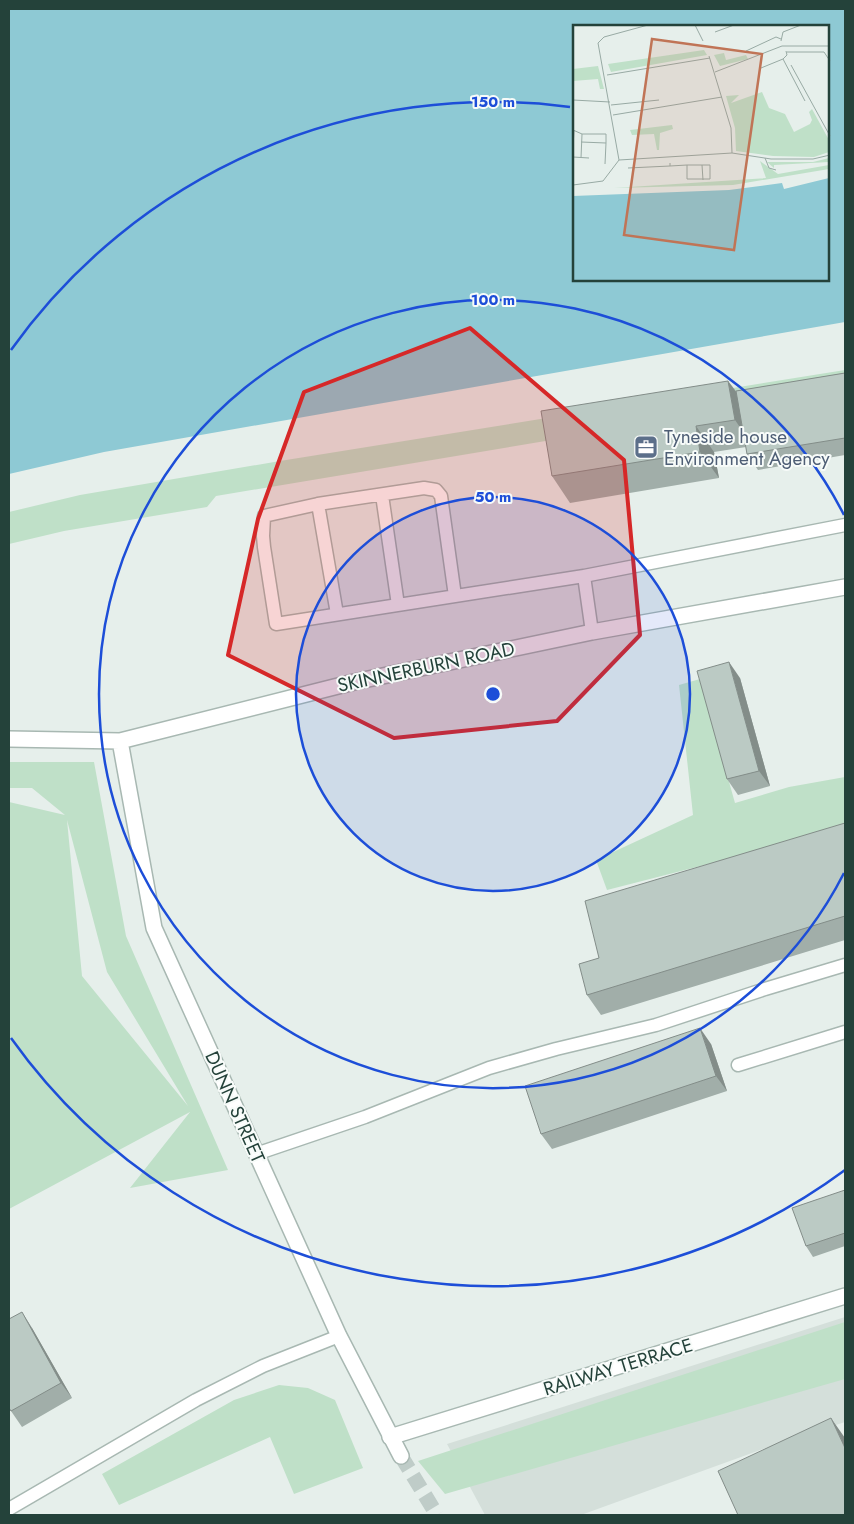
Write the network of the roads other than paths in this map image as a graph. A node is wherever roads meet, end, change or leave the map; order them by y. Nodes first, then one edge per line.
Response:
1 (382, 495) junction
2 (318, 504) junction
3 (845, 525) edge
4 (584, 576) junction
5 (845, 587) edge
6 (456, 596) junction
7 (398, 605) junction
8 (337, 614) junction
9 (592, 632) junction
10 (9, 738) edge
11 (120, 741) junction
12 (845, 965) edge
13 (845, 1032) edge
14 (738, 1065) dead end
15 (256, 1154) junction
16 (845, 1296) edge
17 (339, 1336) junction
18 (390, 1438) junction
19 (401, 1456) tunnel mouth
20 (9, 1509) edge

1 - 2 lane
1 - 6 lane
1 - 7 lane
2 - 8 lane
2 - 8 lane
3 - 4 lane
4 - 6 lane
4 - 9 lane
5 - 9 street, SKINNERBURN ROAD
6 - 7 lane
7 - 8 lane
9 - 11 street, SKINNERBURN ROAD
10 - 11 street, SKINNERBURN ROAD
11 - 15 street, DUNN STREET
12 - 15 lane
13 - 14 lane
15 - 17 street, DUNN STREET
16 - 18 street, RAILWAY TERRACE
17 - 18 street, DUNN STREET
17 - 20 lane
18 - 19 street, DUNN STREET

